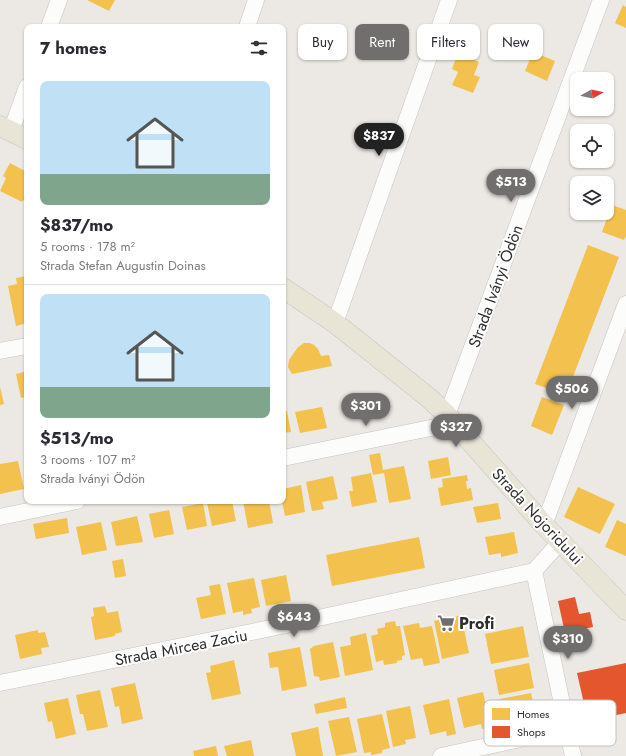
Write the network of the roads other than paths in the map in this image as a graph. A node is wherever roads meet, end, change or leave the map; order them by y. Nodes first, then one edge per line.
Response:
1 (59, 0) edge
2 (256, 0) edge
3 (449, 0) edge
4 (601, 0) edge
5 (50, 24) edge
6 (248, 24) edge
7 (24, 97) edge
8 (13, 132) edge
9 (286, 292) edge
10 (626, 304) edge
11 (335, 323) junction
12 (24, 347) edge
13 (0, 351) edge
14 (451, 419) junction
15 (286, 457) edge
16 (63, 504) edge
17 (0, 517) edge
18 (544, 525) junction
19 (561, 541) junction
20 (534, 571) junction
21 (626, 610) edge
22 (0, 683) edge
23 (561, 700) edge
24 (488, 746) edge
25 (571, 746) edge
26 (441, 756) edge
27 (573, 756) edge

1 - 5 street
2 - 6 street
3 - 11 street
4 - 14 street, Strada Iványi Ödön
7 - 8 street
9 - 11 main road, Strada Nojoridului
10 - 18 street
11 - 14 main road, Strada Nojoridului
12 - 13 street
14 - 15 street
14 - 18 main road, Strada Nojoridului
16 - 17 street
18 - 19 main road, Strada Nojoridului
19 - 20 street
19 - 21 main road, Strada Nojoridului
20 - 22 street, Strada Mircea Zaciu
20 - 23 street
24 - 26 street
25 - 27 street

